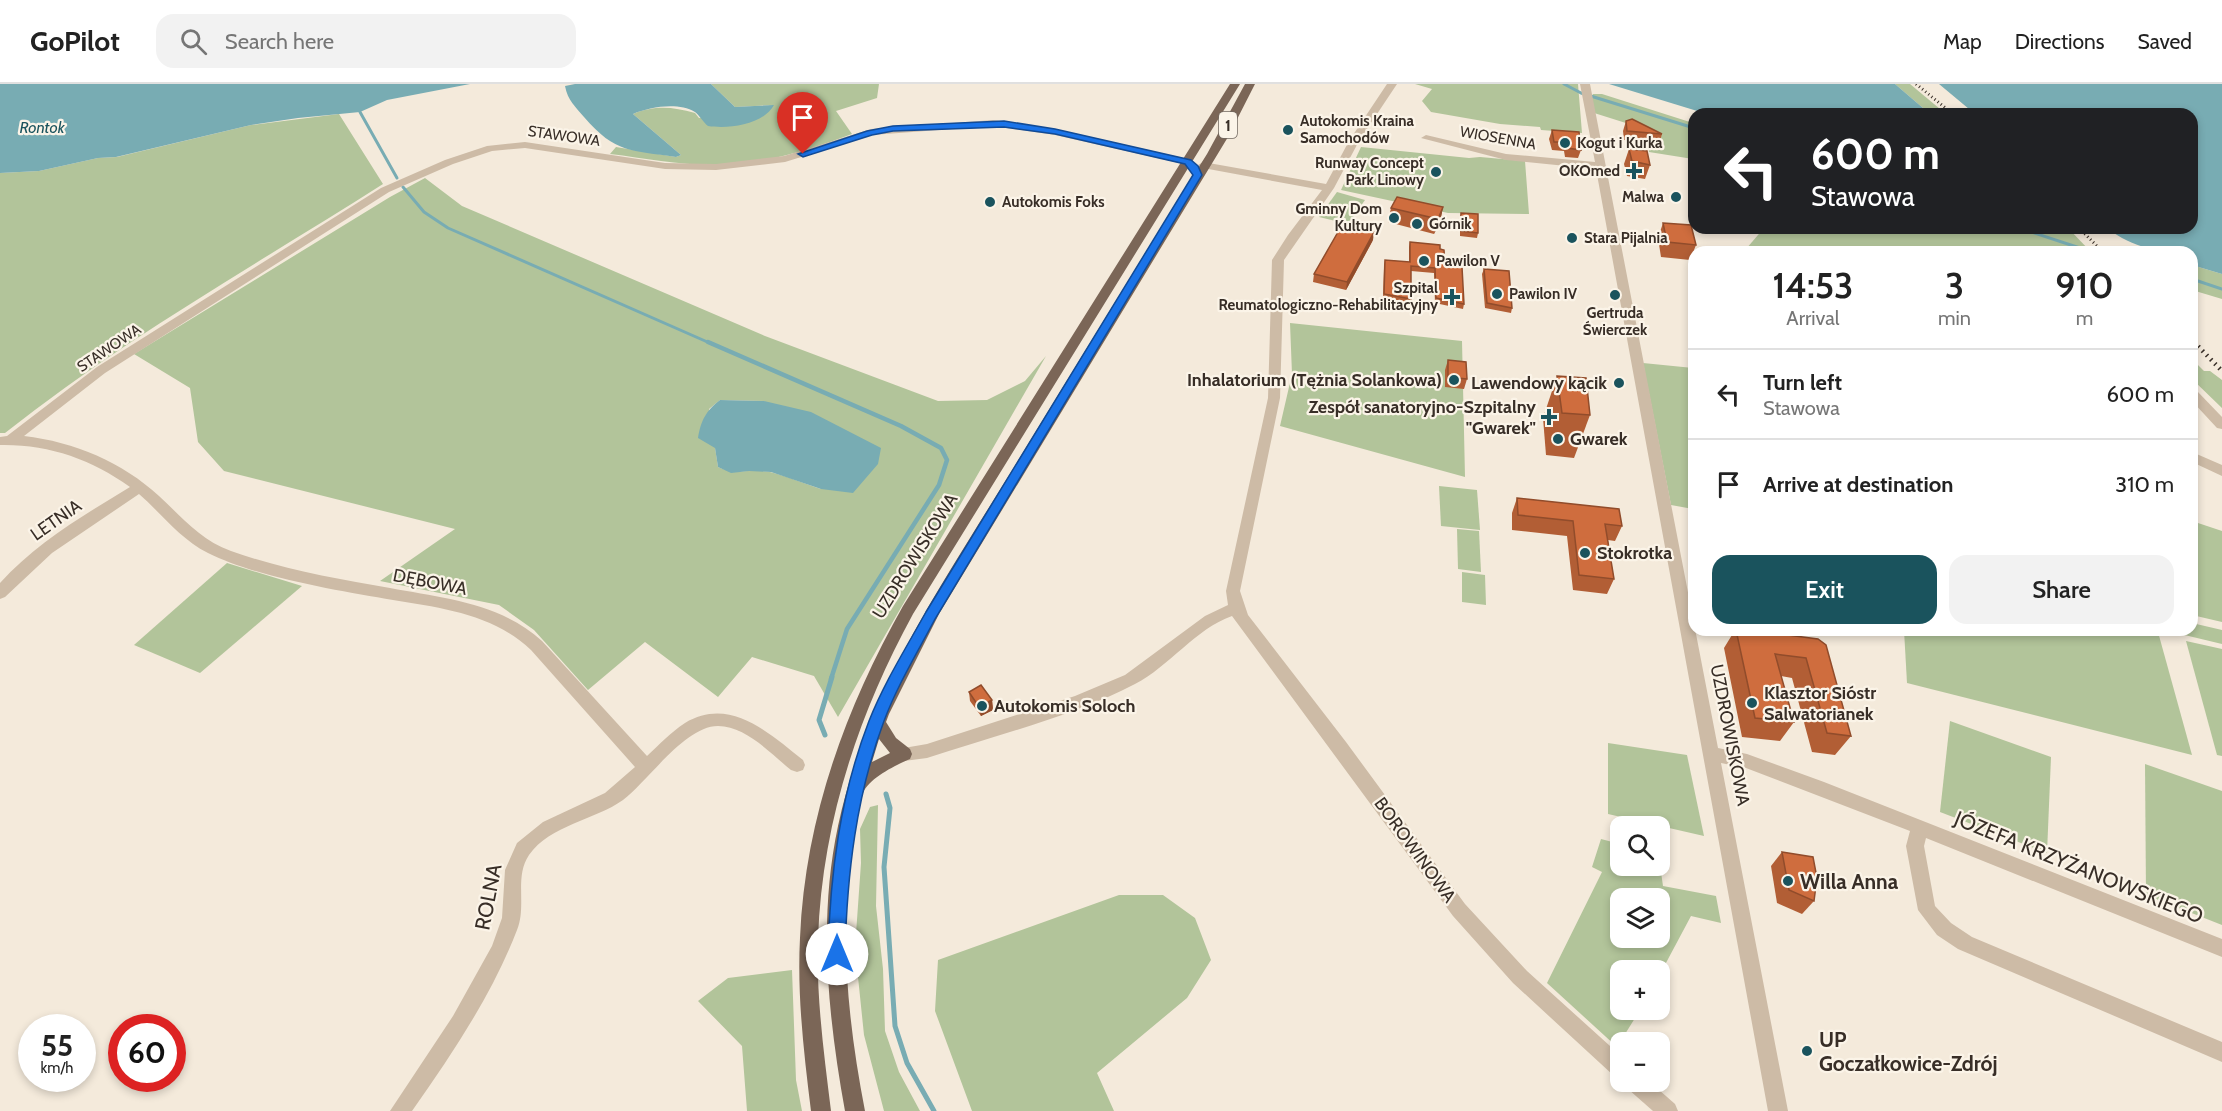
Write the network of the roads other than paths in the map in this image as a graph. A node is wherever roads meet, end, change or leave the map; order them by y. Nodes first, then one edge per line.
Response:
1 (1235, 84) edge
2 (1250, 84) edge
3 (1392, 84) edge
4 (1586, 92) edge
5 (1426, 138) dead end
6 (1188, 162) junction
7 (1203, 165) junction
8 (1600, 166) junction
9 (1197, 175) junction
10 (1329, 188) junction
11 (2198, 400) edge
12 (2222, 425) edge
13 (6, 440) edge
14 (2198, 460) edge
15 (2222, 471) edge
16 (140, 487) junction
17 (0, 593) edge
18 (1237, 608) junction
19 (1688, 636) edge
20 (1688, 636) edge
21 (877, 721) junction
22 (904, 754) junction
23 (1711, 754) junction
24 (797, 765) dead end
25 (646, 767) junction
26 (855, 788) junction
27 (1919, 829) junction
28 (2222, 948) edge
29 (2222, 1052) edge
30 (1610, 1059) edge
31 (1646, 1092) edge
32 (400, 1111) edge
33 (821, 1111) edge
34 (855, 1111) edge
35 (1668, 1111) edge
36 (1778, 1111) edge

1 - 6 main road, UZDROWISKOWA / 1
2 - 7 main road, 1
3 - 10 street, BOROWINOWA
4 - 8 street, UZDROWISKOWA
5 - 8 street, WIOSENNA
6 - 9 main road
6 - 13 street, STAWOWA
6 - 33 main road, UZDROWISKOWA / 1
7 - 9 main road, 1
7 - 10 street
8 - 19 street, UZDROWISKOWA
9 - 21 main road, 1
10 - 18 street, BOROWINOWA
11 - 12 street
13 - 16 street, DĘBOWA
14 - 15 street
16 - 17 street, LETNIA
16 - 25 street, DĘBOWA
18 - 22 street
18 - 30 street, BOROWINOWA
20 - 23 street, UZDROWISKOWA
21 - 22 main road
21 - 26 main road, 1
22 - 26 main road
23 - 27 street, JÓZEFA KRZYŻANOWSKIEGO
23 - 36 street, UZDROWISKOWA
24 - 25 street
25 - 32 street, ROLNA
26 - 34 main road, 1
27 - 28 street, JÓZEFA KRZYŻANOWSKIEGO
27 - 29 street
31 - 35 street

